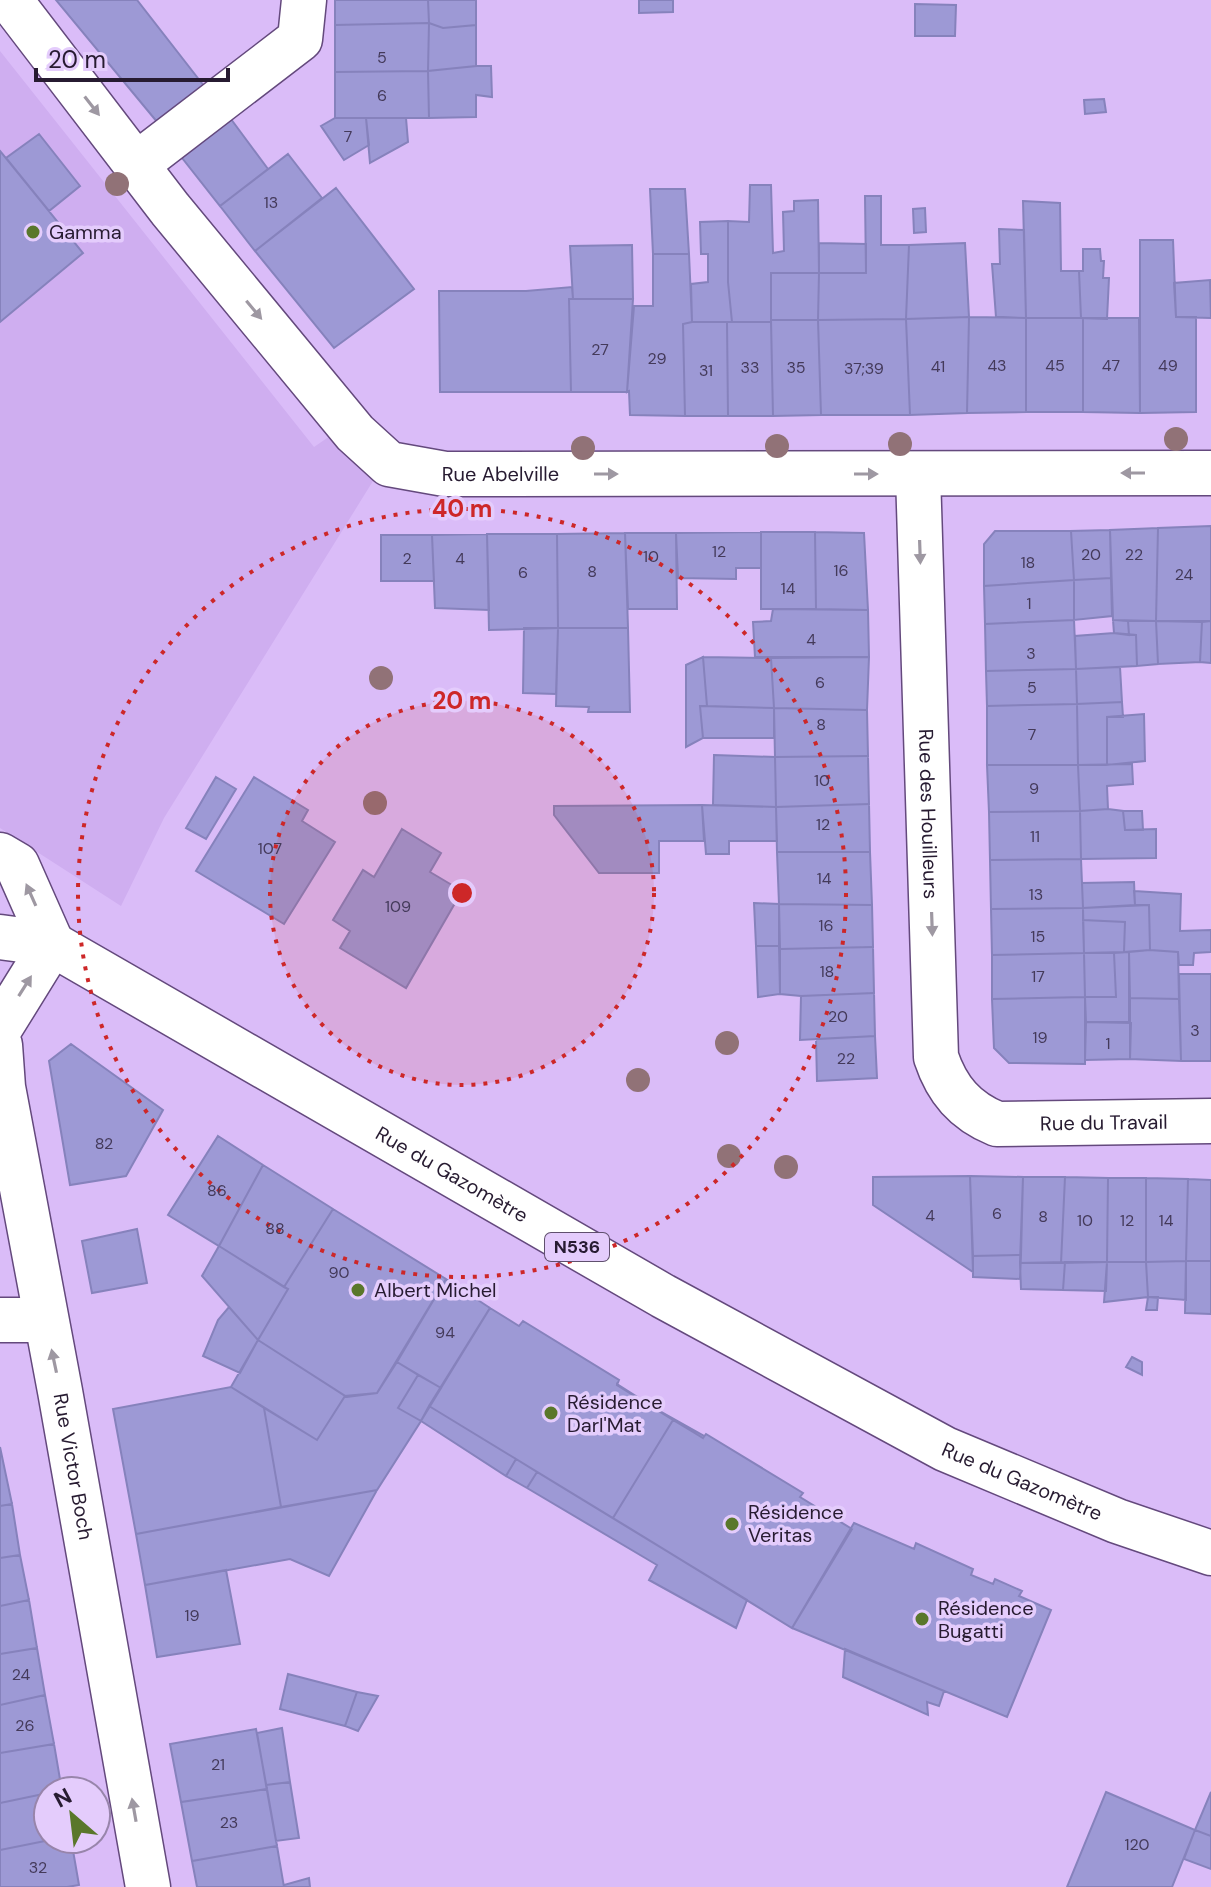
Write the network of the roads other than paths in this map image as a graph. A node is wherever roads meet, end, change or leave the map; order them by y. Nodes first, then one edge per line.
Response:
1 (10, 0) edge
2 (304, 0) edge
3 (137, 164) junction
4 (1211, 473) edge
5 (918, 474) junction
6 (0, 855) edge
7 (0, 937) edge
8 (52, 944) junction
9 (0, 1028) edge
10 (0, 1045) edge
11 (1211, 1121) edge
12 (997, 1124) joint
13 (0, 1320) edge
14 (46, 1320) junction
15 (1117, 1521) junction
16 (1211, 1553) edge
17 (1211, 1584) edge
18 (148, 1887) edge

1 -> 3 street, Rue Abelville
2 - 3 street
3 -> 5 street, Rue Abelville
4 -> 5 street, Rue Abelville
5 -> 12 street, Rue des Houilleurs
8 -> 6 street
7 - 8 street, Rue du Gazomètre / N536
9 -> 8 street
8 - 15 street, Rue du Gazomètre / N536
10 - 14 street, Rue Victor Boch
11 - 12 street, Rue du Travail
13 - 14 street
18 -> 14 street, Rue Victor Boch
15 - 16 street, Rue du Gazomètre / N536
15 - 17 street, Rue du Gazomètre / N536

